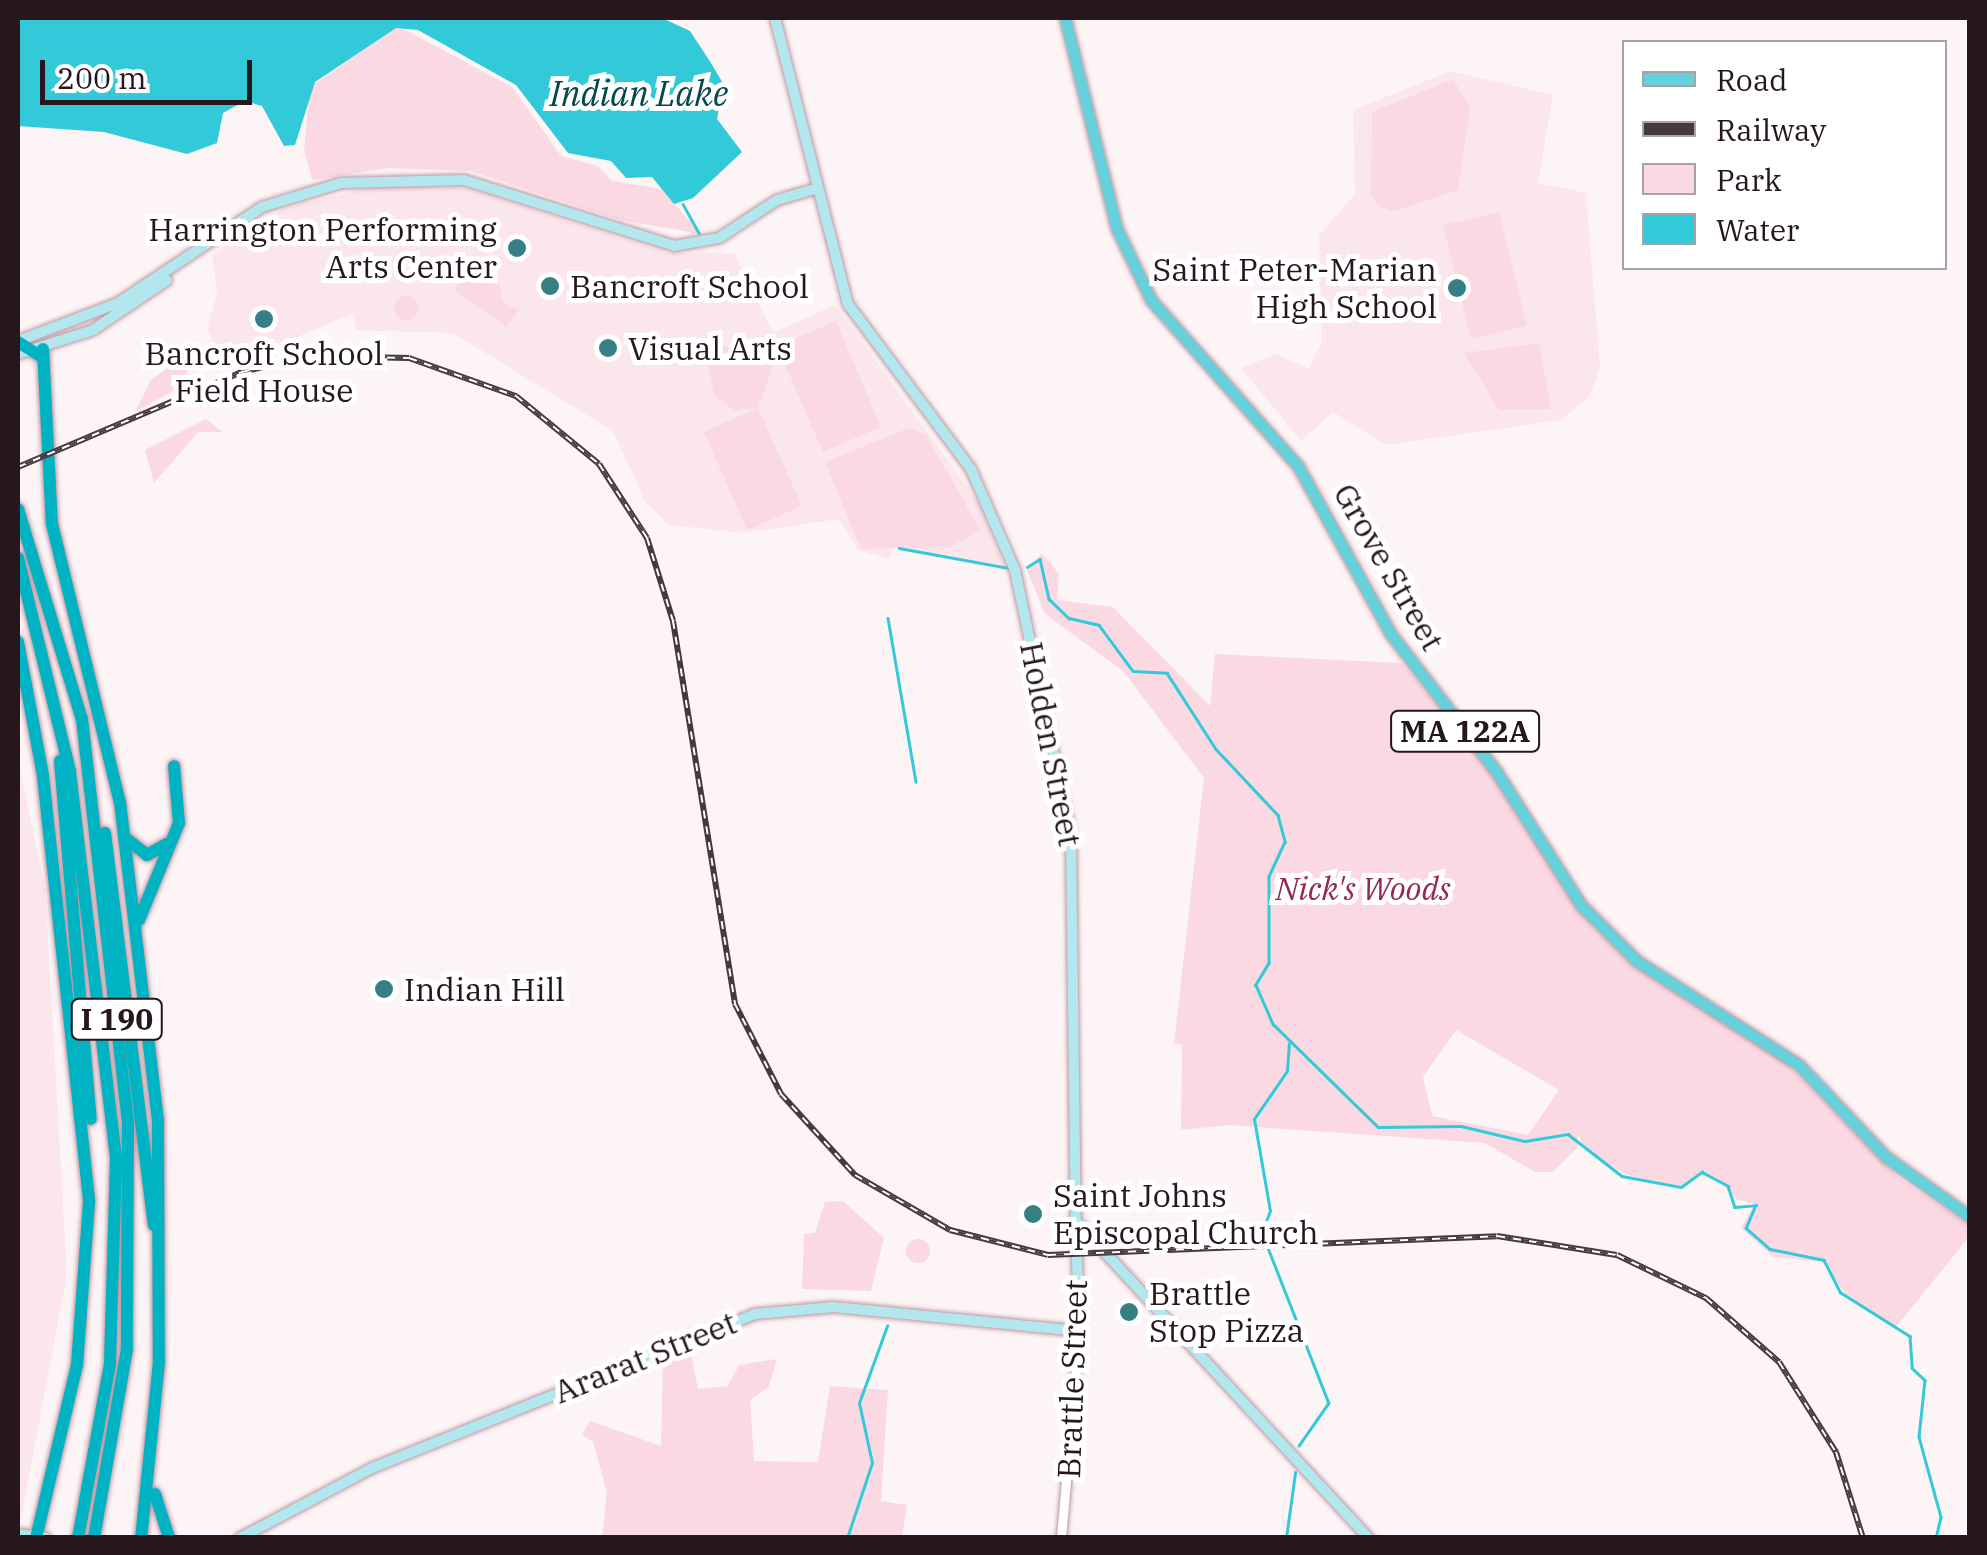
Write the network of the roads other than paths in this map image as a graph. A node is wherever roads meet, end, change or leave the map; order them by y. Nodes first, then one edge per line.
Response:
1 (776, 18) edge
2 (1065, 18) edge
3 (818, 188) junction
4 (174, 270) junction
5 (18, 342) edge
6 (39, 352) junction
7 (18, 354) edge
8 (18, 509) edge
9 (18, 558) edge
10 (18, 642) edge
11 (60, 709) junction
12 (174, 766) dead end
13 (92, 779) junction
14 (124, 832) junction
15 (175, 834) junction
16 (136, 942) junction
17 (89, 1202) junction
18 (1970, 1217) edge
19 (1076, 1221) junction
20 (1103, 1249) junction
21 (1076, 1251) junction
22 (1079, 1331) junction
23 (159, 1362) junction
24 (154, 1450) junction
25 (18, 1534) edge
26 (36, 1537) edge
27 (46, 1538) edge
28 (78, 1538) edge
29 (94, 1538) edge
30 (141, 1538) edge
31 (169, 1538) edge
32 (240, 1538) edge
33 (1060, 1538) edge
34 (1369, 1538) edge

1 - 3 main road, Holden Street
2 - 18 main road, Grove Street / MA 122A
3 - 4 main road
3 - 19 main road, Holden Street
4 - 5 main road
4 - 6 main road
5 - 6 highway
6 - 7 main road
6 - 14 highway
8 - 13 highway, I 190
9 - 11 highway, I 190
10 - 17 highway
11 - 17 highway
11 - 28 highway, I 190
12 - 15 highway
13 - 23 highway
13 - 29 highway, I 190
14 - 15 highway
14 - 16 highway
15 - 16 highway
16 - 23 highway
17 - 26 highway
19 - 20 main road
19 - 21 main road, Brattle Street
20 - 21 main road
20 - 34 main road
21 - 22 main road, Brattle Street
22 - 32 main road, Ararat Street
22 - 33 street, Brattle Street
23 - 24 highway
24 - 30 highway
24 - 31 highway
25 - 26 main road
26 - 27 main road

